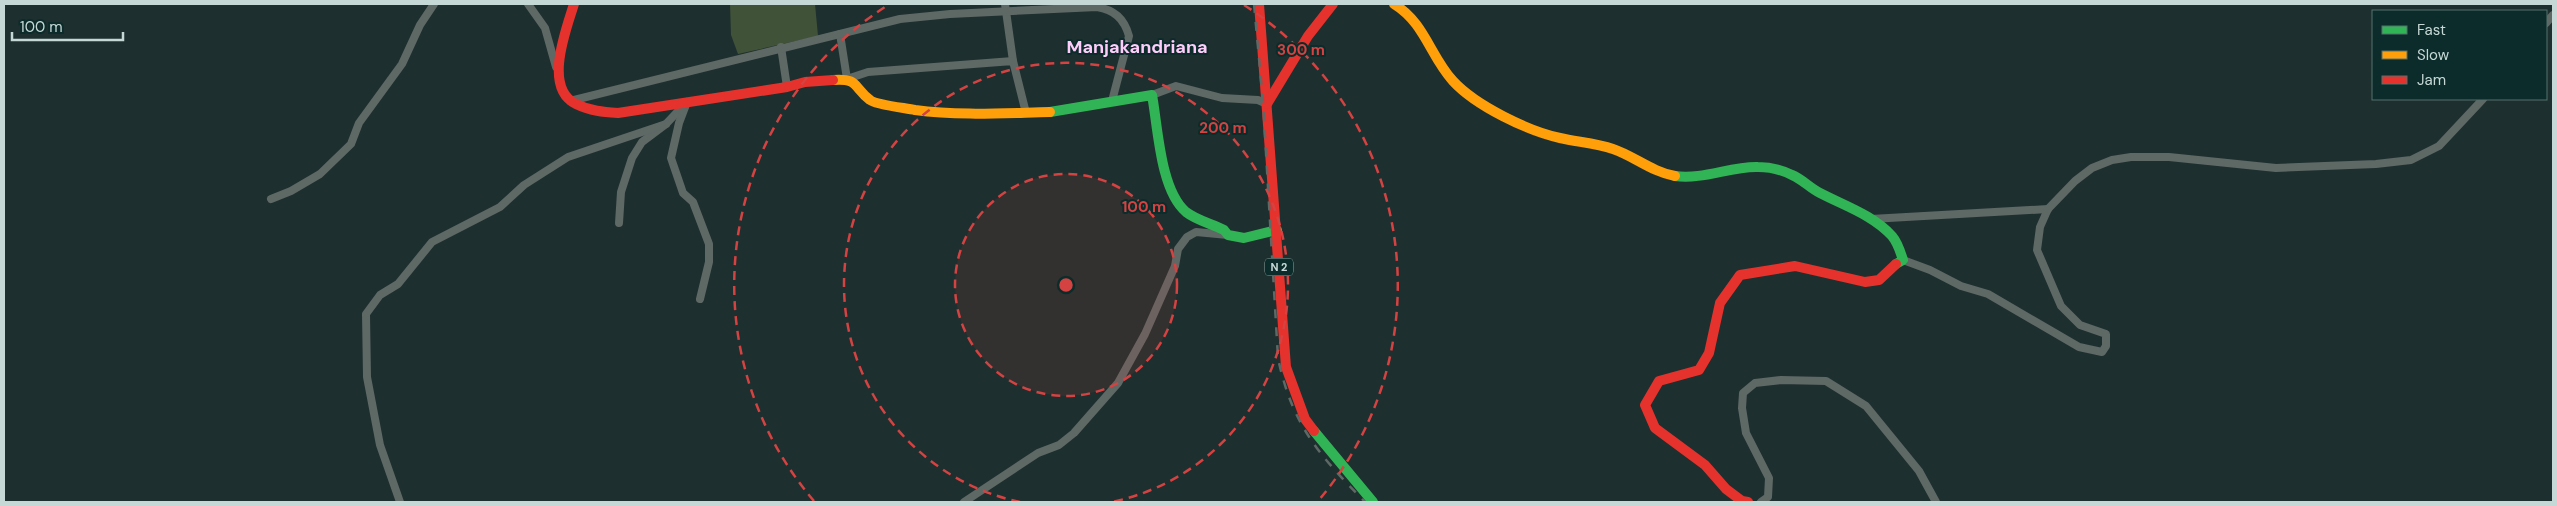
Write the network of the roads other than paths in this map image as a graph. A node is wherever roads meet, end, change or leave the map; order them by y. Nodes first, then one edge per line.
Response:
1 (434, 4) edge
2 (528, 4) edge
3 (574, 4) edge
4 (1259, 4) edge
5 (1333, 4) edge
6 (1394, 4) edge
7 (1005, 8) edge
8 (840, 34) junction
9 (781, 47) junction
10 (1013, 61) junction
11 (557, 74) junction
12 (847, 79) junction
13 (788, 87) junction
14 (1152, 95) junction
15 (2483, 100) edge
16 (570, 101) junction
17 (1112, 101) junction
18 (687, 102) junction
19 (1267, 104) junction
20 (1026, 113) junction
21 (666, 124) junction
22 (272, 199) dead end
23 (2048, 209) junction
24 (1870, 219) junction
25 (619, 223) dead end
26 (1277, 230) junction
27 (1228, 236) junction
28 (1903, 260) junction
29 (700, 299) dead end
30 (400, 502) edge
31 (964, 502) edge
32 (1373, 502) edge
33 (1748, 502) edge
34 (1761, 502) edge
35 (1936, 502) edge

1 - 22 street
2 - 11 street
3 - 11 street
4 - 19 street, N 2
5 - 19 street
6 - 24 street
7 - 8 street
7 - 10 street
7 - 17 street
8 - 9 street
8 - 12 street
9 - 13 street
9 - 16 street
10 - 12 street
10 - 20 street
11 - 16 street
12 - 13 street
12 - 20 street
13 - 18 street
14 - 17 street
14 - 19 street
14 - 27 street
15 - 23 street
16 - 18 street
17 - 20 street
18 - 21 street
18 - 29 street
19 - 26 street, N 2
21 - 25 street
21 - 30 street
23 - 24 street
23 - 28 street
24 - 28 street
26 - 27 street
26 - 32 street, N 2
27 - 31 street
28 - 33 street
34 - 35 street

